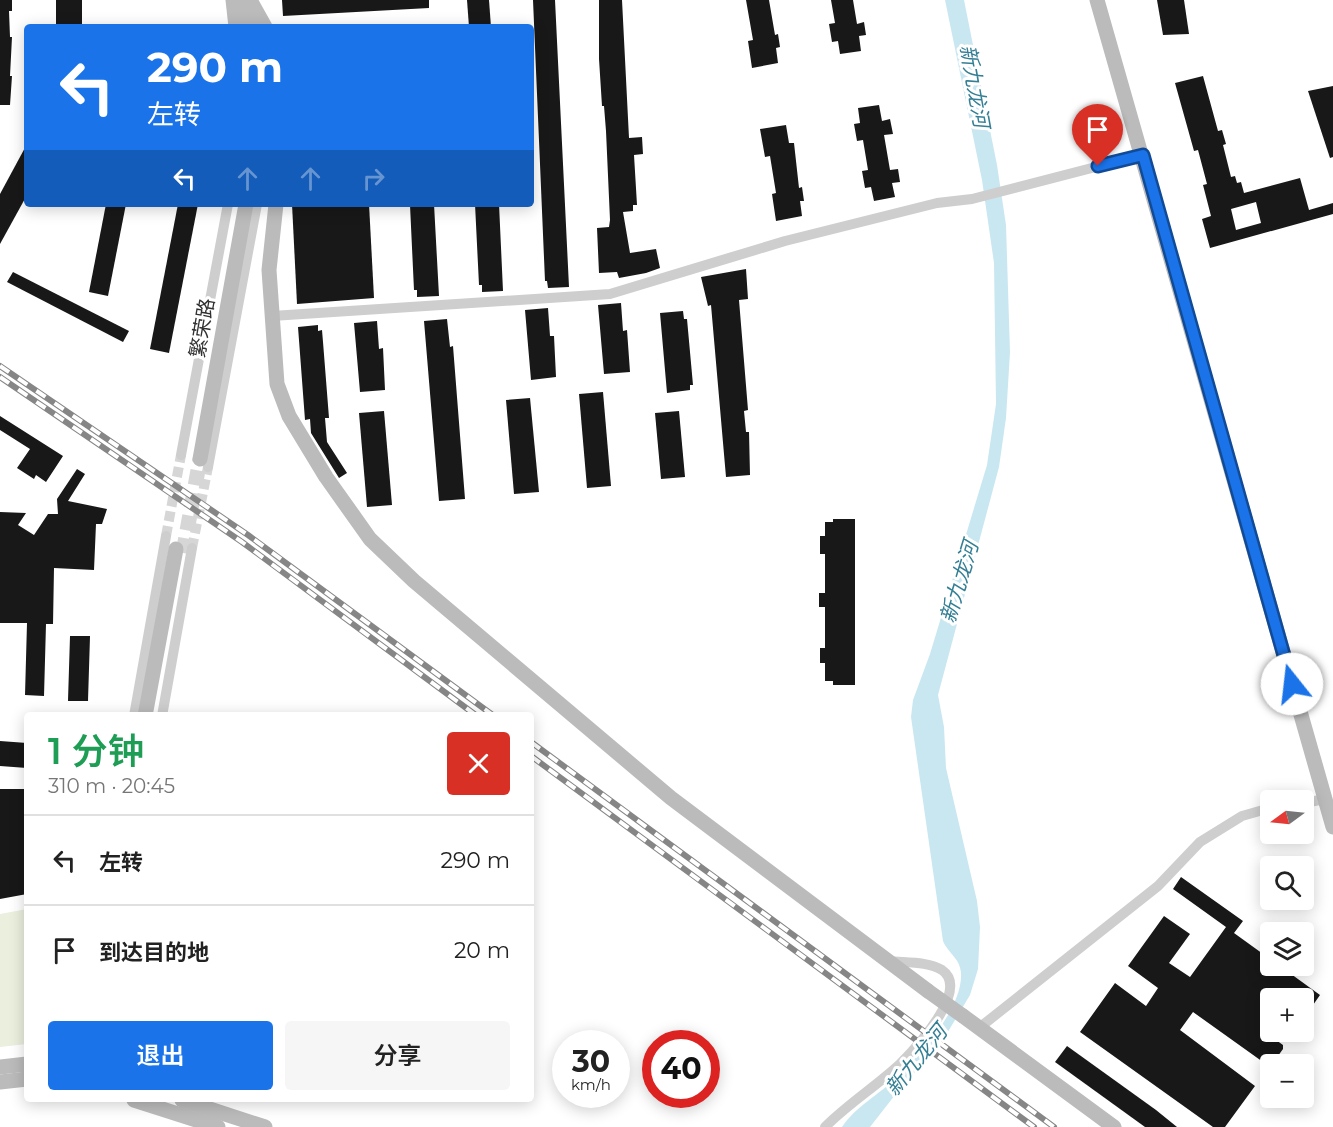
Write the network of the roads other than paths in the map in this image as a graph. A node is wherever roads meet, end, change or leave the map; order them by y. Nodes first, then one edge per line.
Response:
1 (233, 0) edge
2 (248, 0) edge
3 (1096, 0) edge
4 (236, 24) edge
5 (248, 24) edge
6 (254, 24) edge
7 (263, 24) edge
8 (1143, 155) junction
9 (228, 207) edge
10 (237, 207) edge
11 (245, 207) edge
12 (256, 207) edge
13 (276, 207) edge
14 (272, 316) junction
15 (195, 460) junction
16 (166, 536) tunnel mouth
17 (184, 550) junction
18 (135, 712) edge
19 (147, 712) edge
20 (154, 712) edge
21 (163, 712) edge
22 (1325, 799) junction
23 (1314, 801) edge
24 (1260, 811) edge
25 (1333, 827) edge
26 (887, 961) junction
27 (979, 1028) junction
28 (24, 1064) edge
29 (0, 1067) edge
30 (24, 1079) edge
31 (0, 1082) edge
32 (140, 1102) edge
33 (188, 1102) edge
34 (218, 1127) edge
35 (265, 1127) edge
36 (825, 1127) edge
37 (1114, 1127) edge

1 - 4 street
2 - 5 street
2 - 6 street
2 - 7 street
3 - 8 street
8 - 14 street
8 - 22 street
9 - 15 street
10 - 15 street, 繁荣路
11 - 15 street, 繁荣路
12 - 15 street
13 - 14 street
14 - 26 street
16 - 18 street
17 - 19 street
17 - 20 street
17 - 21 street
22 - 23 street
22 - 25 street
24 - 27 street
26 - 27 street, bridge
26 - 36 street
27 - 37 street
28 - 29 street
30 - 31 street
32 - 34 street
33 - 35 street

